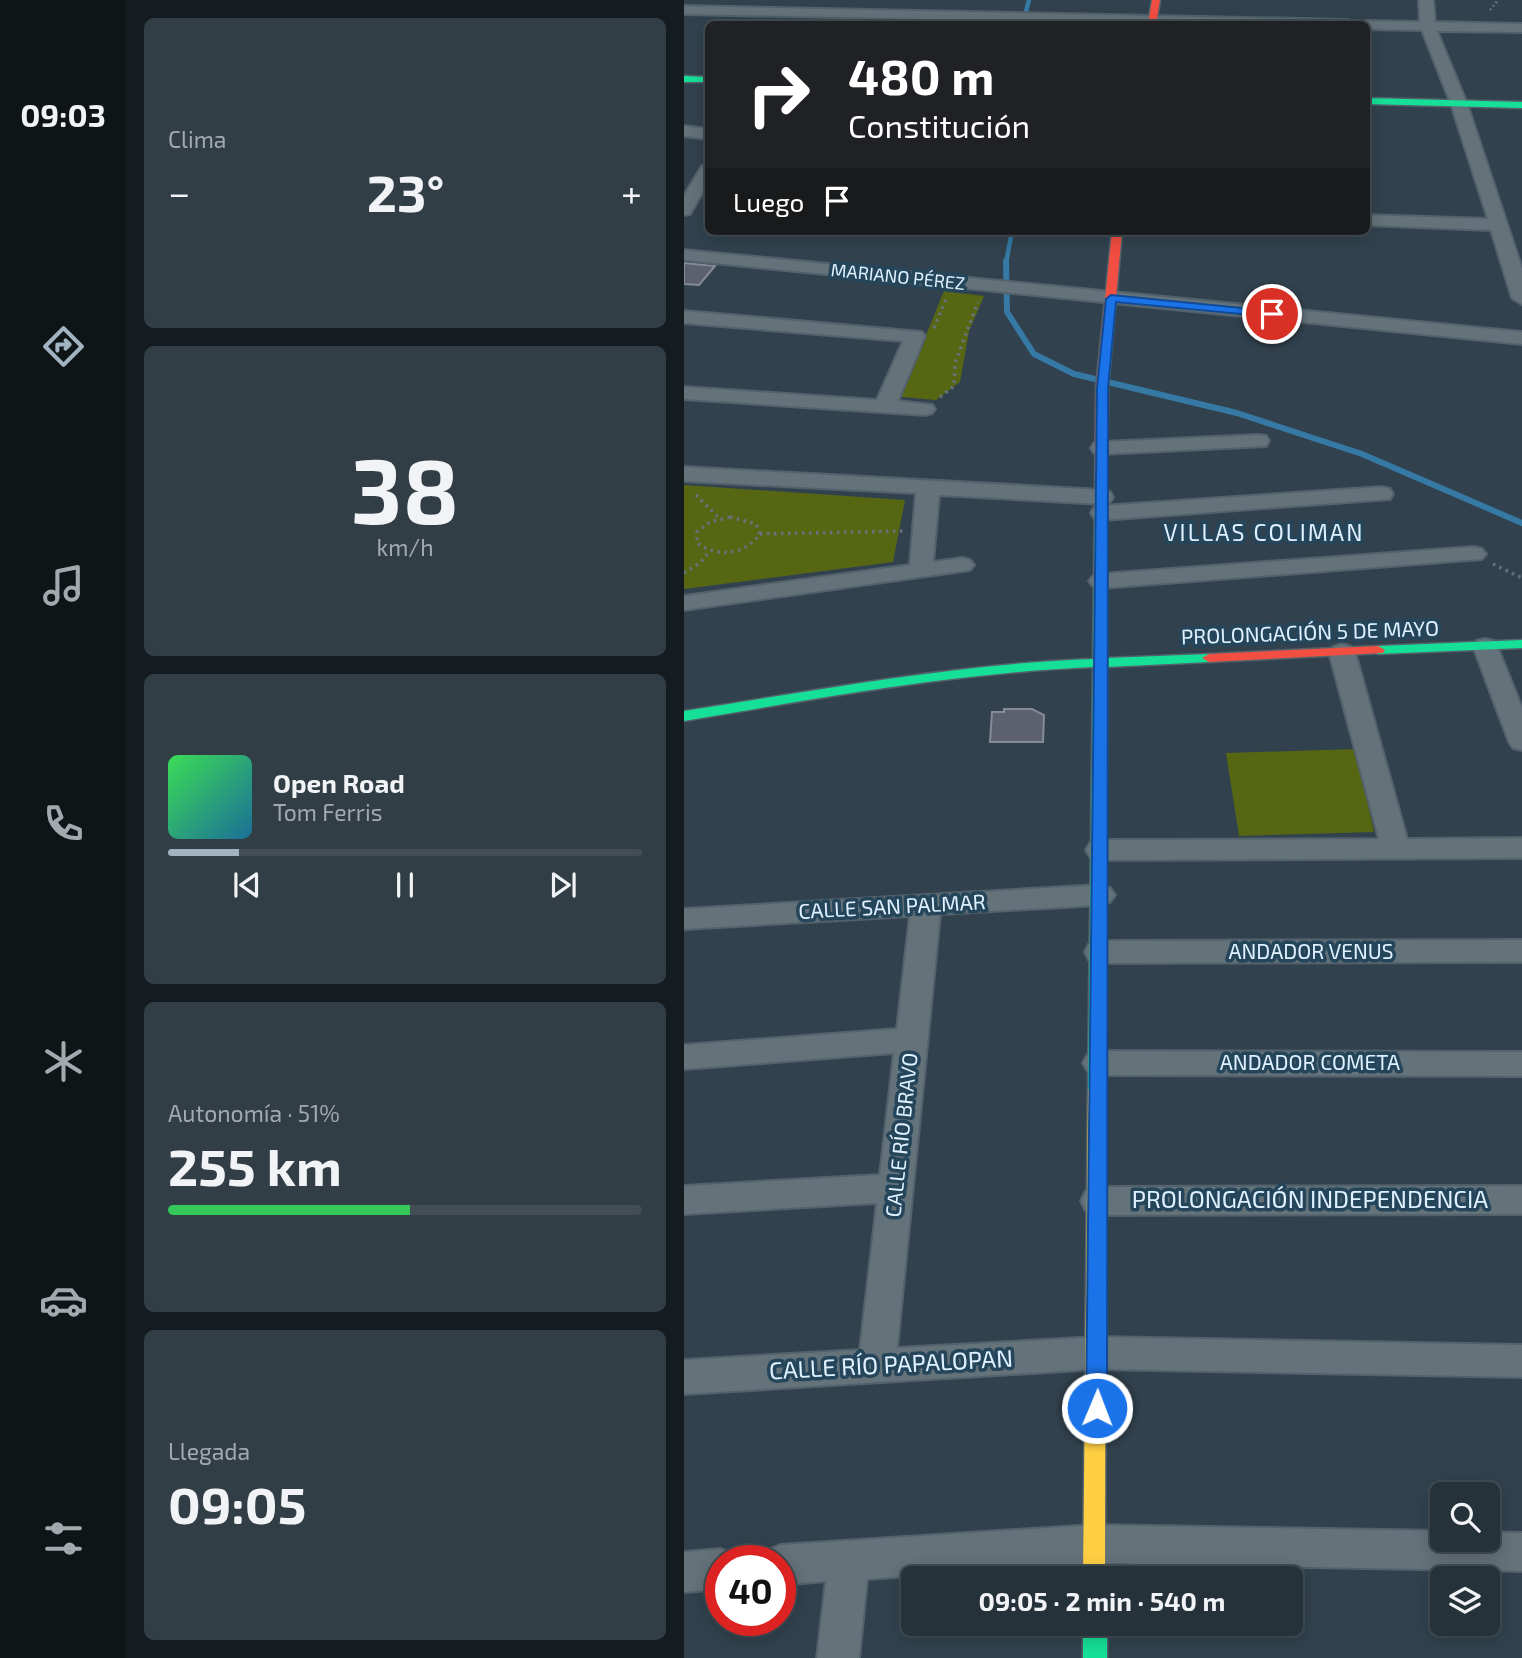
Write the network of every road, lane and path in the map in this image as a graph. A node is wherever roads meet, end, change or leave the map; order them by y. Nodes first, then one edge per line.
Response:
1 (998, 0) edge
2 (1156, 0) edge
3 (1426, 0) edge
4 (684, 10) edge
5 (802, 12) edge
6 (993, 17) junction
7 (1121, 21) edge
8 (1153, 21) edge
9 (1370, 25) edge
10 (1428, 26) junction
11 (1522, 28) edge
12 (684, 79) edge
13 (705, 80) edge
14 (1370, 101) edge
15 (1459, 104) junction
16 (1522, 105) edge
17 (684, 131) edge
18 (705, 134) edge
19 (705, 173) edge
20 (691, 187) edge
21 (705, 207) edge
22 (685, 208) edge
23 (1370, 220) edge
24 (1499, 225) junction
25 (1117, 235) edge
26 (684, 255) edge
27 (953, 283) junction
28 (988, 287) junction
29 (1522, 298) edge
30 (1111, 299) junction
31 (684, 317) edge
32 (915, 336) junction
33 (1522, 338) edge
34 (684, 393) edge
35 (885, 406) junction
36 (925, 409) joint
37 (1258, 441) dead end
38 (1102, 448) junction
39 (688, 483) edge
40 (928, 488) junction
41 (1382, 494) dead end
42 (1102, 505) junction
43 (720, 519) junction
44 (925, 531) junction
45 (760, 534) junction
46 (710, 551) junction
47 (1474, 554) joint
48 (962, 565) dead end
49 (921, 570) junction
50 (684, 573) edge
51 (1522, 578) edge
52 (1101, 581) junction
53 (684, 603) edge
54 (1522, 645) edge
55 (1486, 646) junction
56 (1342, 652) junction
57 (1101, 663) junction
58 (684, 716) edge
59 (1522, 742) edge
60 (1522, 848) edge
61 (1396, 849) junction
62 (1100, 850) junction
63 (1100, 895) junction
64 (927, 905) junction
65 (684, 919) edge
66 (1522, 951) edge
67 (1100, 953) junction
68 (912, 1040) junction
69 (684, 1057) edge
70 (1099, 1063) junction
71 (1522, 1063) edge
72 (896, 1188) junction
73 (684, 1200) edge
74 (1098, 1201) junction
75 (1520, 1207) edge
76 (1098, 1353) junction
77 (1522, 1361) edge
78 (877, 1364) junction
79 (684, 1377) edge
80 (1522, 1552) edge
81 (848, 1561) junction
82 (1094, 1561) edge
83 (796, 1564) edge
84 (705, 1570) edge
85 (684, 1572) edge
86 (1095, 1636) edge
87 (839, 1658) edge
88 (1095, 1658) edge

1 - 6 street
2 - 8 street
3 - 10 street
4 - 5 street
5 - 6 street
6 - 7 street
9 - 10 street
10 - 11 street
10 - 15 street
12 - 13 street
14 - 15 street
15 - 16 street
15 - 24 street
17 - 18 street
19 - 20 street
20 - 22 street
21 - 22 street
23 - 24 street
24 - 29 street
25 - 30 street
26 - 27 street, MARIANO PÉREZ
27 - 28 street, MARIANO PÉREZ
27 - 32 path
28 - 30 street, MARIANO PÉREZ
28 - 36 path
30 - 33 street, MARIANO PÉREZ
30 - 38 street
31 - 32 street
32 - 35 street
34 - 35 street
35 - 36 street
37 - 38 street
38 - 42 street
39 - 40 street
39 - 43 path
40 - 42 street
40 - 44 street
41 - 42 street
42 - 52 street
43 - 45 path
43 - 46 path
44 - 45 path
44 - 49 street
45 - 46 path
46 - 50 path
47 - 51 path
47 - 52 street
48 - 49 street
49 - 53 street
52 - 57 street
54 - 55 street, PROLONGACIÓN 5 DE MAYO
55 - 56 street, PROLONGACIÓN 5 DE MAYO
55 - 59 street
56 - 57 street, PROLONGACIÓN 5 DE MAYO
56 - 61 street
57 - 58 street, PROLONGACIÓN 5 DE MAYO
57 - 62 street
60 - 61 street
61 - 62 street
62 - 63 street
63 - 64 street, CALLE SAN PALMAR
63 - 67 street
64 - 65 street, CALLE SAN PALMAR
64 - 68 street, CALLE RÍO BRAVO
66 - 67 street, ANDADOR VENUS
67 - 70 street
68 - 69 street
68 - 72 street, CALLE RÍO BRAVO
70 - 71 street, ANDADOR COMETA
70 - 74 street
72 - 73 street
72 - 78 street, CALLE RÍO BRAVO
74 - 75 street, PROLONGACIÓN INDEPENDENCIA
74 - 76 street
76 - 77 street, CALLE RÍO PAPALOPAN
76 - 78 street, CALLE RÍO PAPALOPAN
76 - 82 street
78 - 79 street, CALLE RÍO PAPALOPAN
80 - 82 street
81 - 82 street
81 - 83 street
81 - 87 street
84 - 85 street
86 - 88 street

